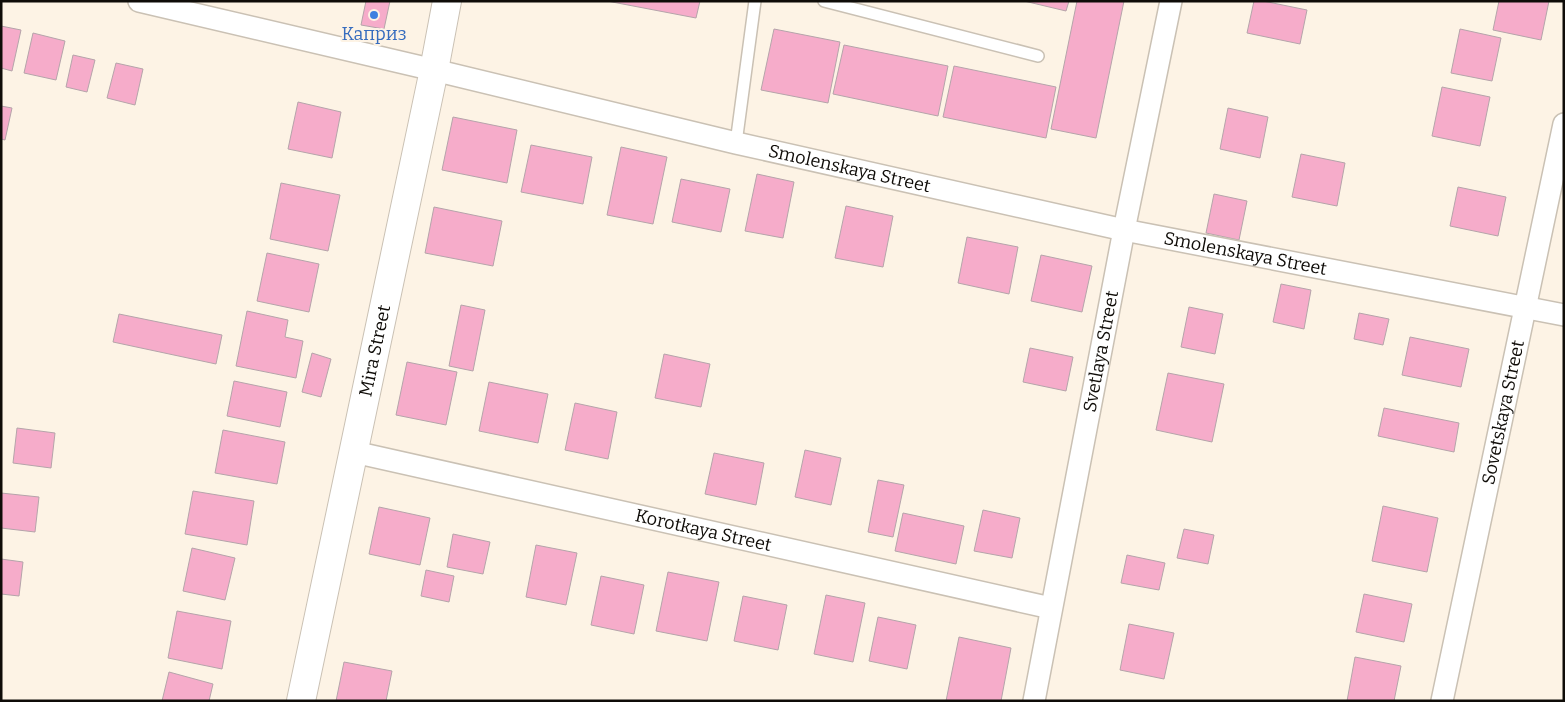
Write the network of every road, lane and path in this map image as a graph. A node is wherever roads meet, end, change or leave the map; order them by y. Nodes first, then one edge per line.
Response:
1 (139, 1) edge
2 (447, 1) edge
3 (755, 1) edge
4 (824, 1) edge
5 (1171, 1) edge
6 (1038, 56) dead end
7 (434, 70) junction
8 (1564, 124) edge
9 (736, 143) junction
10 (1124, 230) junction
11 (1524, 308) junction
12 (1564, 315) edge
13 (354, 452) junction
14 (1051, 608) junction
15 (301, 701) edge
16 (1034, 701) edge
17 (1442, 701) edge

1 - 7 street, Smolenskaya Street
2 - 7 street, Mira Street
3 - 9 lane
4 - 6 lane
5 - 10 street, Svetlaya Street
7 - 9 street, Smolenskaya Street
7 - 13 street, Mira Street
8 - 11 street, Sovetskaya Street
9 - 10 street, Smolenskaya Street
10 - 11 street, Smolenskaya Street
10 - 14 street, Svetlaya Street
11 - 12 street, Smolenskaya Street
11 - 17 street, Sovetskaya Street
13 - 14 street, Korotkaya Street
13 - 15 street, Mira Street
14 - 16 street, Svetlaya Street

